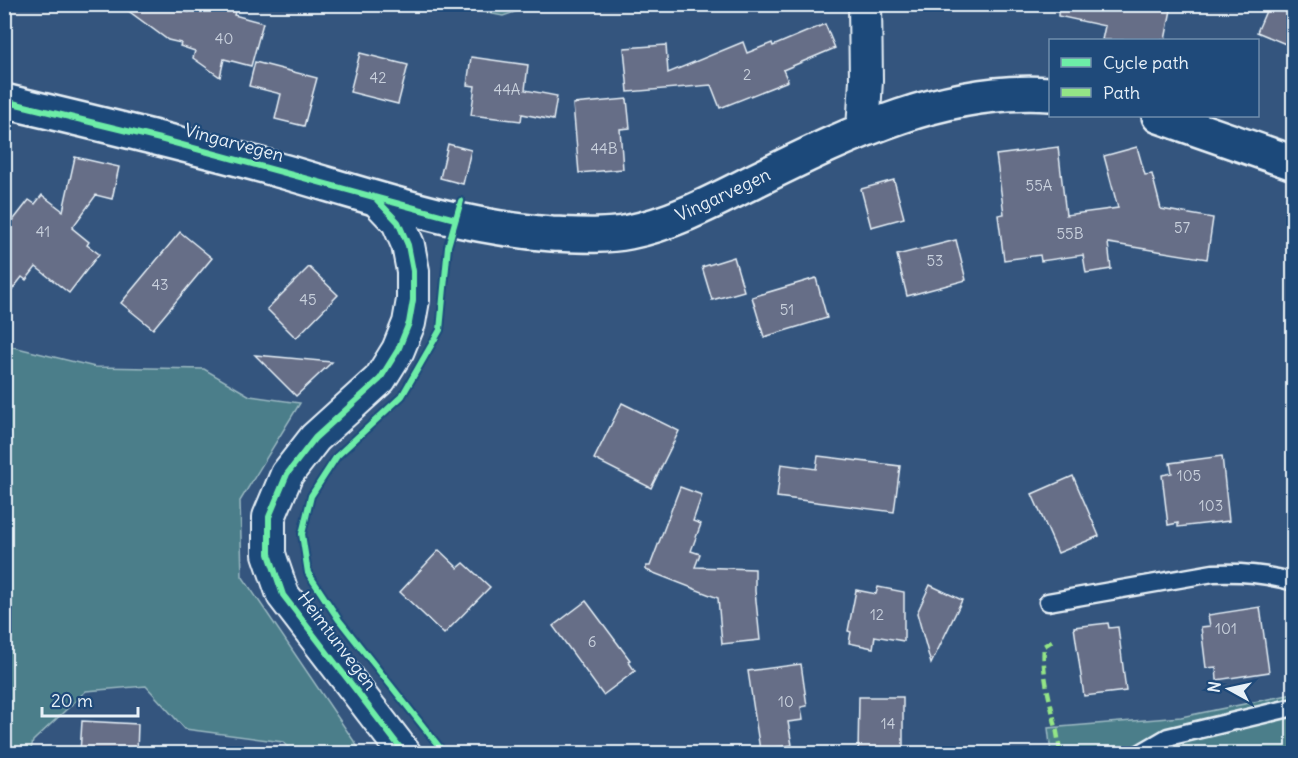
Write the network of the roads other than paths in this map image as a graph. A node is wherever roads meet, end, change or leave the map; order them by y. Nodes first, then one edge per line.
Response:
1 (865, 4) edge
2 (1049, 94) edge
3 (4, 101) edge
4 (1162, 117) edge
5 (863, 130) junction
6 (1293, 163) edge
7 (377, 200) junction
8 (1293, 582) edge
9 (1048, 602) dead end
10 (1293, 707) edge
11 (405, 753) edge
12 (1139, 753) edge

1 - 5 street
2 - 5 street, Vingarvegen
3 - 7 street, Vingarvegen
4 - 6 street
5 - 7 street, Vingarvegen
7 - 11 street, Heimtunvegen
8 - 9 lane
10 - 12 lane

